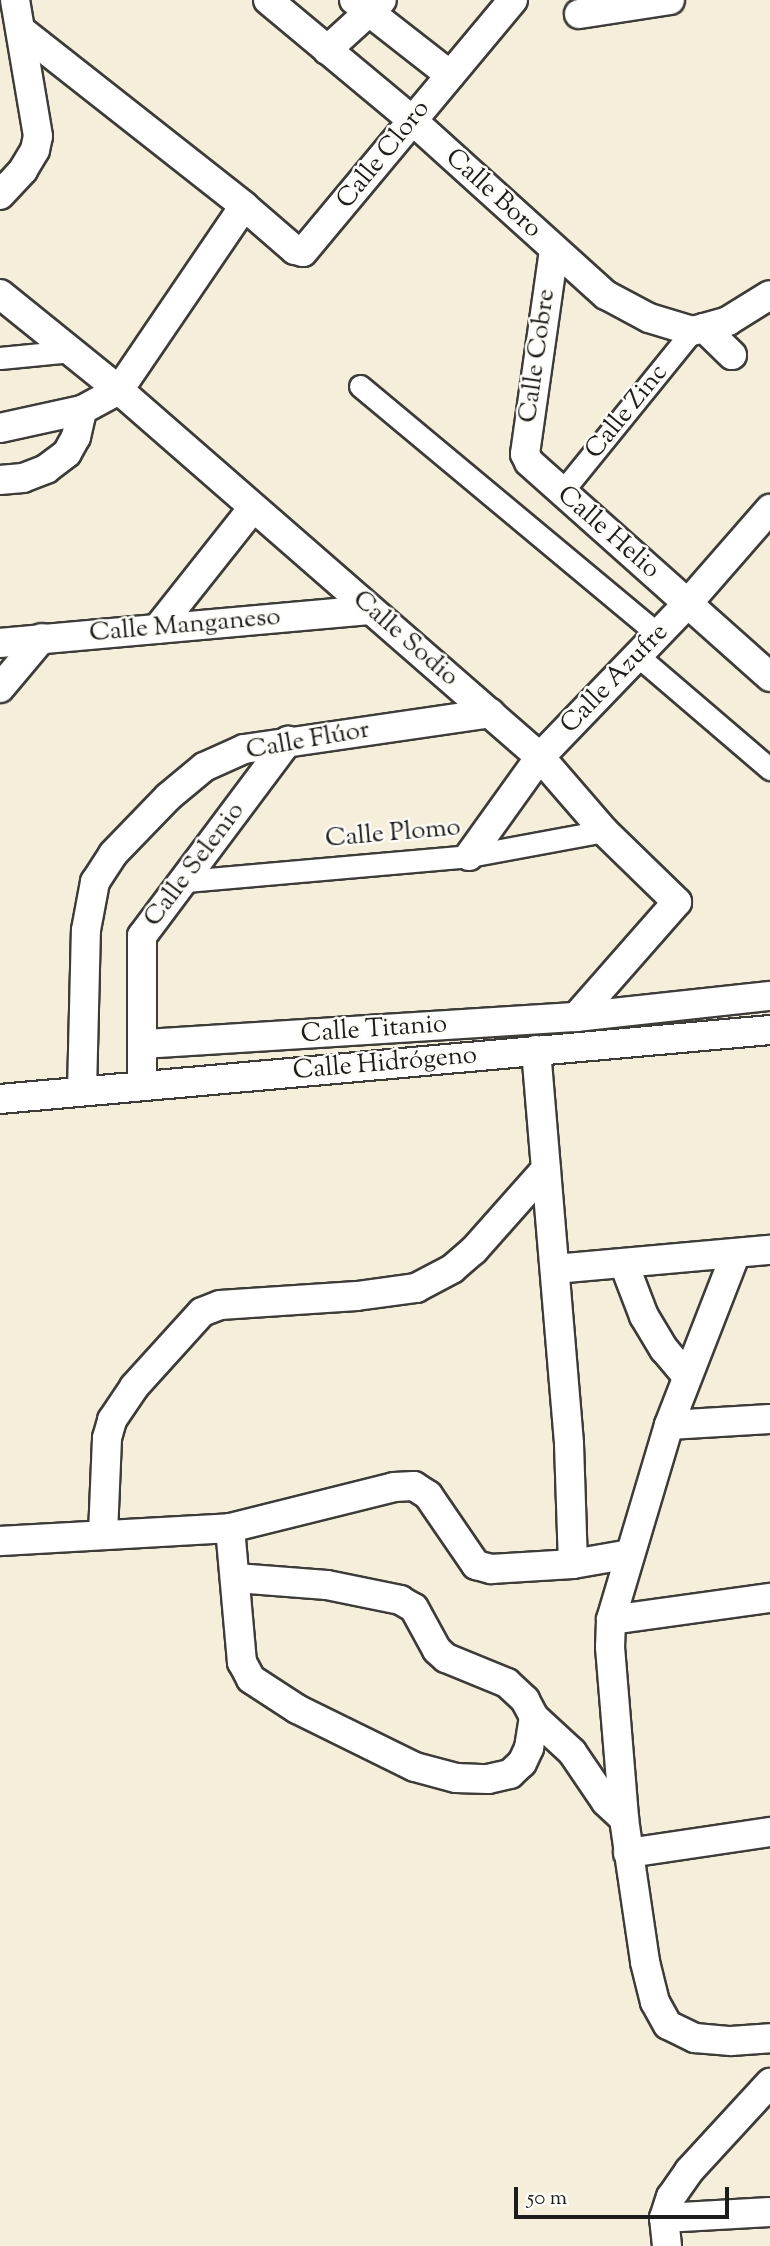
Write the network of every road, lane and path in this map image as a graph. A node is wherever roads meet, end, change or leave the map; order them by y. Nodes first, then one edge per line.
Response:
1 (15, 0) edge
2 (268, 0) edge
3 (513, 0) edge
4 (670, 0) edge
5 (368, 4) edge
6 (579, 14) dead end
7 (22, 31) junction
8 (327, 50) junction
9 (450, 75) junction
10 (412, 120) junction
11 (0, 195) edge
12 (244, 206) junction
13 (554, 250) junction
14 (0, 294) edge
15 (770, 295) edge
16 (698, 329) junction
17 (72, 351) junction
18 (732, 355) dead end
19 (0, 358) edge
20 (360, 386) dead end
21 (119, 390) junction
22 (82, 410) junction
23 (0, 428) edge
24 (529, 462) joint
25 (0, 480) edge
26 (561, 493) junction
27 (253, 508) junction
28 (770, 509) edge
29 (688, 603) junction
30 (370, 610) junction
31 (157, 629) junction
32 (658, 634) junction
33 (42, 638) junction
34 (0, 643) edge
35 (638, 656) junction
36 (770, 677) edge
37 (0, 688) edge
38 (490, 713) junction
39 (288, 741) junction
40 (540, 757) junction
41 (770, 769) edge
42 (604, 831) junction
43 (469, 856) junction
44 (185, 881) junction
45 (770, 996) edge
46 (576, 1017) junction
47 (770, 1030) edge
48 (144, 1044) junction
49 (536, 1050) junction
50 (142, 1086) junction
51 (82, 1091) junction
52 (0, 1099) edge
53 (546, 1169) junction
54 (770, 1250) edge
55 (736, 1253) junction
56 (624, 1264) junction
57 (555, 1269) junction
58 (687, 1376) junction
59 (770, 1419) edge
60 (669, 1425) junction
61 (230, 1528) junction
62 (103, 1534) junction
63 (0, 1541) edge
64 (630, 1554) junction
65 (573, 1564) junction
66 (236, 1578) junction
67 (770, 1598) edge
68 (611, 1620) junction
69 (534, 1717) junction
70 (624, 1819) junction
71 (770, 1832) edge
72 (628, 1853) junction
73 (770, 2038) edge
74 (770, 2083) edge
75 (770, 2212) edge
76 (664, 2218) junction
77 (667, 2246) edge

1 - 7 street
2 - 8 street, Calle Boro
3 - 9 street, Calle Cloro
4 - 6 street
5 - 8 street
5 - 9 street
7 - 11 street
7 - 12 street, Calle Cloro
8 - 10 street, Calle Boro
9 - 10 street, Calle Cloro
10 - 12 street, Calle Cloro
10 - 13 street, Calle Boro
12 - 21 street
13 - 16 street, Calle Boro
13 - 24 street, Calle Cobre
14 - 17 street, Calle Sodio
15 - 16 street
16 - 18 street, Calle Boro
16 - 26 street, Calle Zinc
17 - 19 street
17 - 21 street, Calle Sodio
20 - 32 street
21 - 22 street
21 - 27 street, Calle Sodio
22 - 23 street
22 - 25 street
24 - 26 street, Calle Helio
26 - 29 street, Calle Helio
27 - 30 street, Calle Sodio
27 - 31 street
28 - 29 street, Calle Azufre
29 - 32 street, Calle Azufre
29 - 36 street, Calle Helio
30 - 31 street, Calle Manganeso
30 - 38 street, Calle Sodio
31 - 33 street, Calle Manganeso
32 - 35 street, Calle Azufre
33 - 34 street, Calle Manganeso
33 - 37 street
35 - 40 street, Calle Azufre
35 - 41 street
38 - 39 street, Calle Flúor
38 - 40 street, Calle Sodio
39 - 44 street, Calle Selenio
39 - 51 street, Calle Flúor
40 - 42 street, Calle Sodio
40 - 43 street, Calle Azufre
42 - 43 street, Calle Plomo
42 - 46 street, Calle Sodio
43 - 44 street, Calle Plomo
44 - 48 street, Calle Selenio
45 - 46 street, Calle Titanio
46 - 48 street, Calle Titanio
47 - 49 street, Calle Hidrógeno
48 - 50 street, Calle Selenio
49 - 50 street, Calle Hidrógeno
49 - 53 street
50 - 51 street, Calle Hidrógeno
51 - 52 street, Calle Hidrógeno
53 - 57 street
53 - 62 street
54 - 55 street
55 - 56 street
55 - 58 street
56 - 57 street
56 - 58 street
57 - 65 street
58 - 60 street
59 - 60 street
60 - 64 street
61 - 62 street
61 - 65 street
61 - 66 street
62 - 63 street
64 - 65 street
64 - 68 street
66 - 69 street
66 - 69 street
67 - 68 street
68 - 70 street
69 - 70 street
70 - 72 street
71 - 72 street
72 - 73 street
74 - 76 street
75 - 76 street
76 - 77 street

